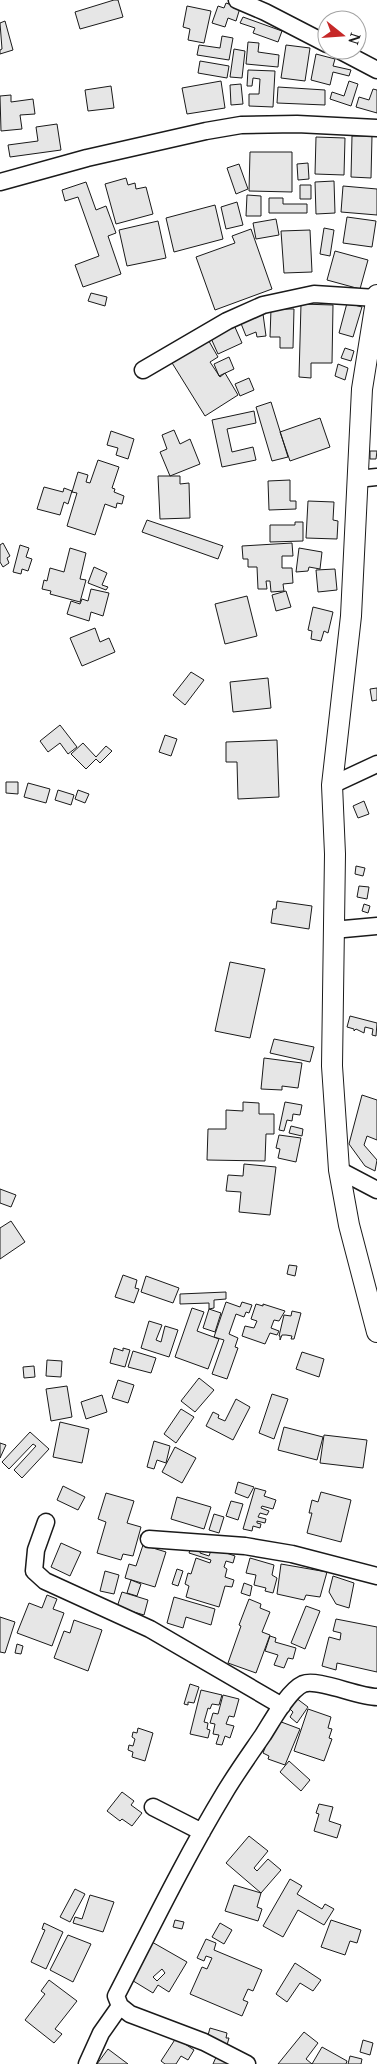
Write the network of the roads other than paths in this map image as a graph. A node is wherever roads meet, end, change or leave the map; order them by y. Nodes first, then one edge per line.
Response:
1 (238, 0) edge
2 (317, 39) edge
3 (358, 60) edge
4 (377, 70) edge
5 (377, 128) edge
6 (0, 182) edge
7 (377, 296) edge
8 (143, 370) dead end
9 (377, 477) edge
10 (357, 479) junction
11 (377, 764) edge
12 (332, 785) junction
13 (377, 926) edge
14 (333, 930) junction
15 (339, 1170) junction
16 (377, 1190) edge
17 (377, 1332) edge
18 (46, 1522) dead end
19 (150, 1538) dead end
20 (377, 1576) edge
21 (377, 1697) edge
22 (282, 1706) junction
23 (153, 1807) dead end
24 (202, 1832) junction
25 (120, 2006) junction
26 (87, 2064) edge
27 (247, 2064) edge

1 - 2 street
3 - 4 street
5 - 6 street
7 - 8 street
7 - 10 street
9 - 10 street
10 - 12 street
11 - 12 street
12 - 14 street
13 - 14 street
14 - 15 street
15 - 16 street
15 - 17 street
18 - 22 street
19 - 20 street
21 - 22 street
22 - 24 street
23 - 24 street
24 - 25 street
25 - 26 street
25 - 27 street

